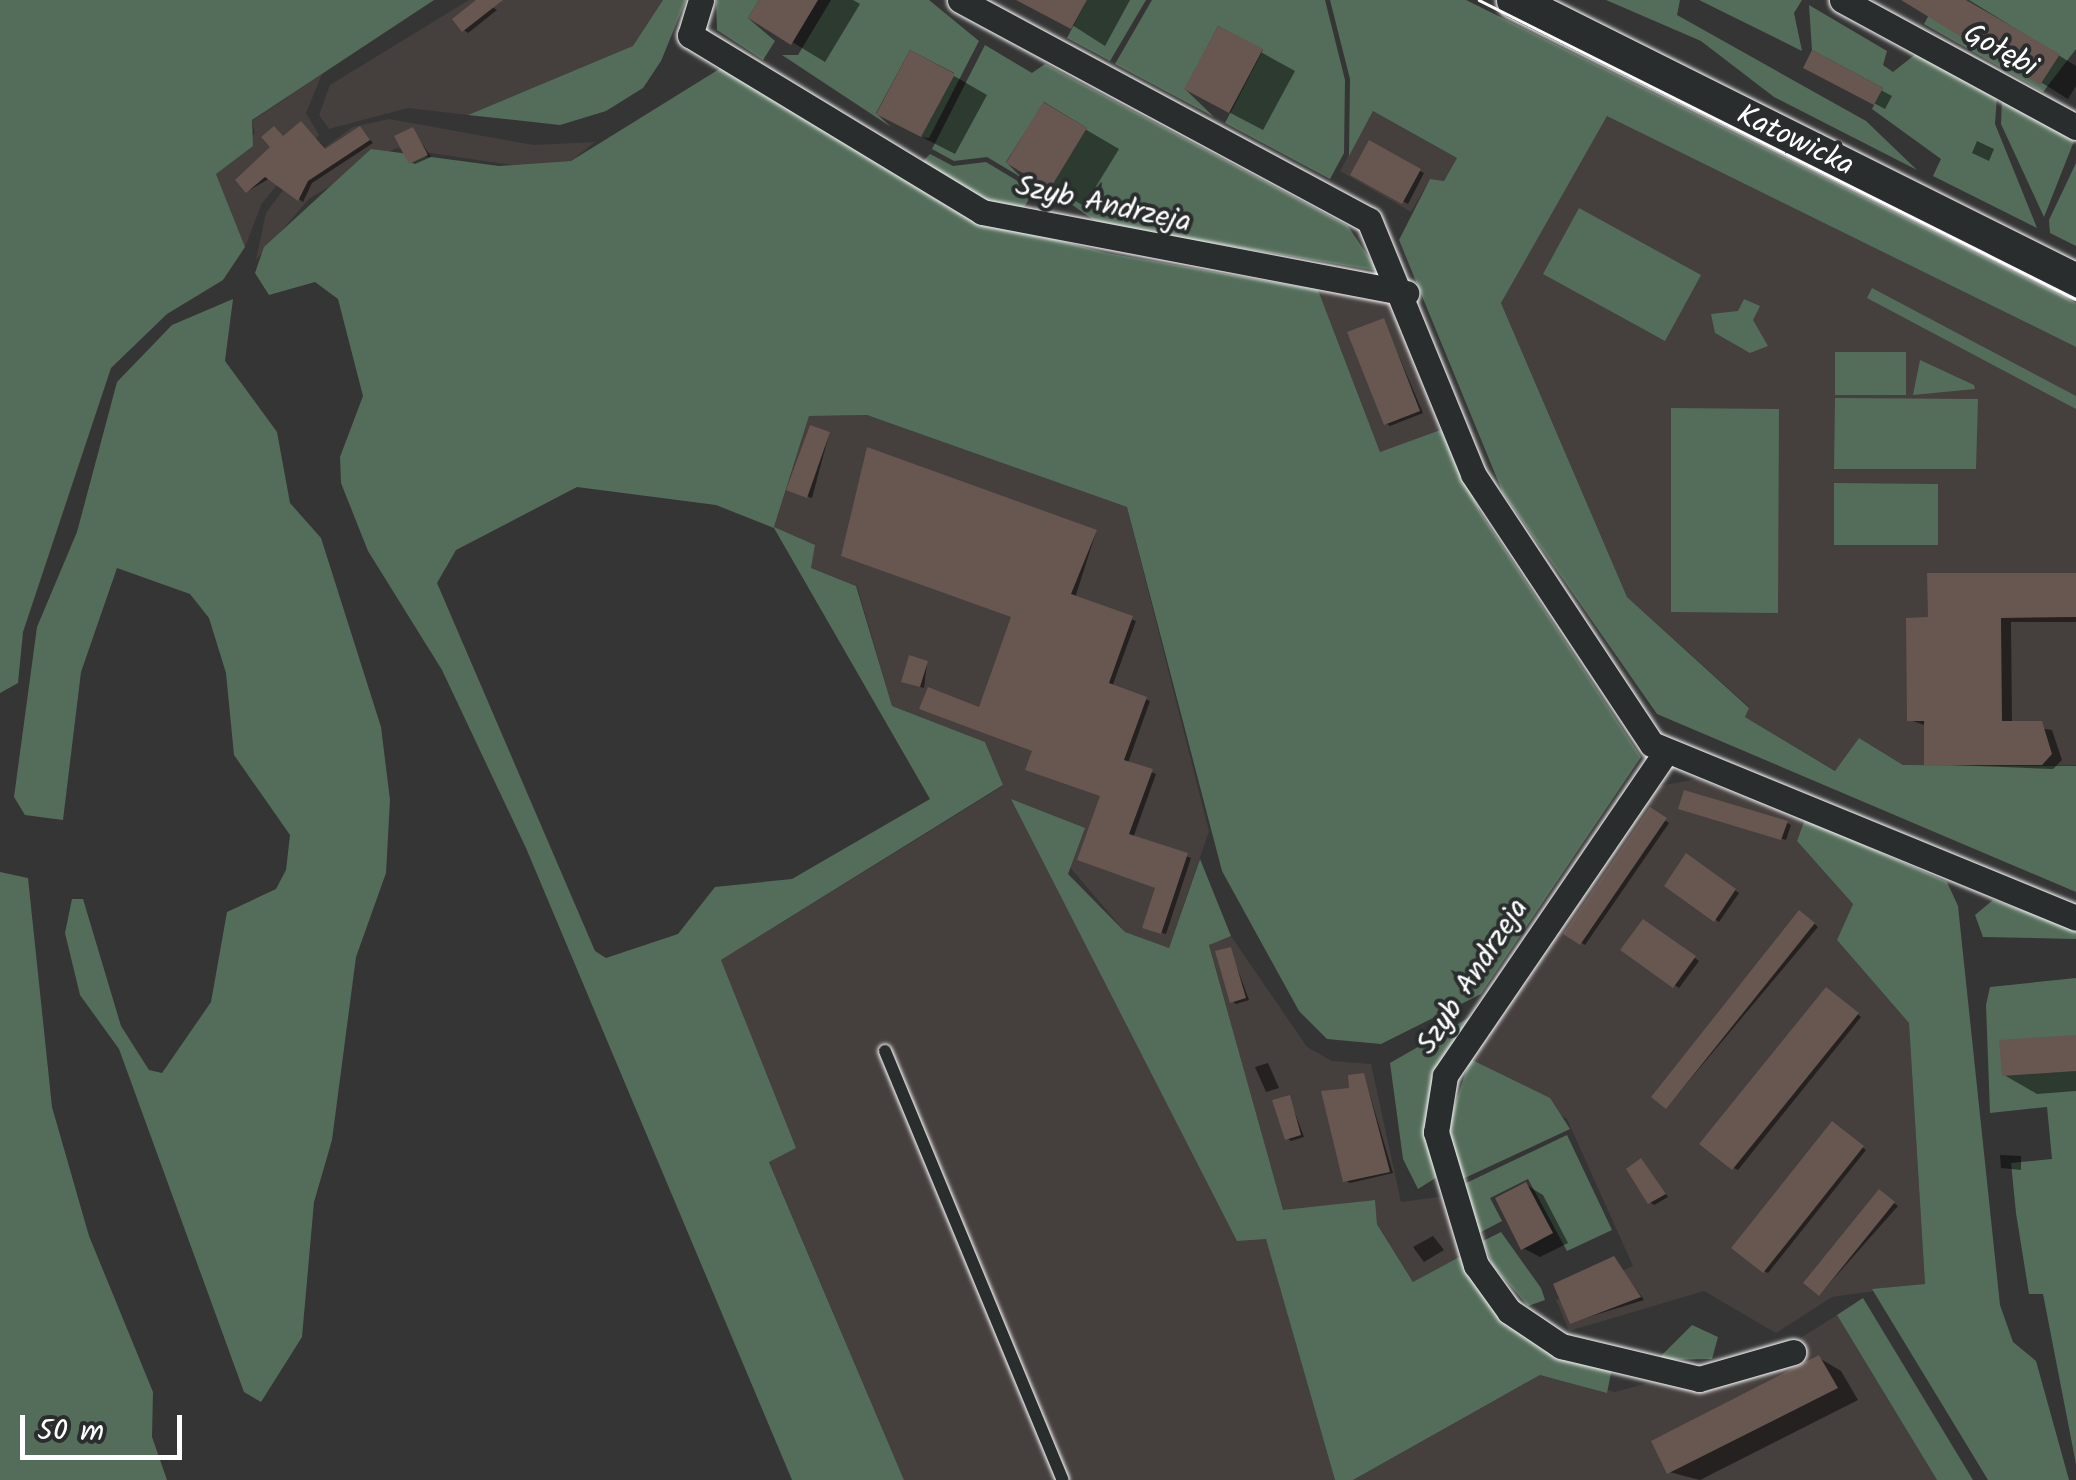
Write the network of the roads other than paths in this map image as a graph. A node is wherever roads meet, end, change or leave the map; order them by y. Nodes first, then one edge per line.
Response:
1 (700, 0) edge
2 (960, 0) edge
3 (1842, 0) edge
4 (1528, 3) edge
5 (2076, 127) edge
6 (2076, 281) edge
7 (1406, 294) junction
8 (1665, 753) junction
9 (2076, 918) edge
10 (885, 1051) dead end
11 (1793, 1352) dead end
12 (1064, 1480) edge

1 - 7 street, Szyb Andrzeja
2 - 7 street
3 - 5 street, Gołębi
4 - 6 street, Katowicka
7 - 8 street
8 - 9 street
8 - 11 street, Szyb Andrzeja
10 - 12 lane

